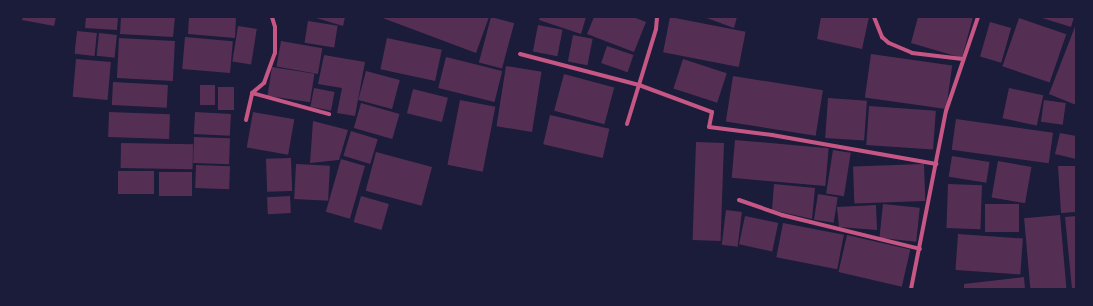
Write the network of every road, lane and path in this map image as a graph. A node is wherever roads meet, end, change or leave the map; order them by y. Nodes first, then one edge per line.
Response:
1 (272, 17) edge
2 (657, 17) edge
3 (874, 17) edge
4 (978, 17) edge
5 (520, 54) dead end
6 (963, 59) junction
7 (639, 85) junction
8 (252, 93) junction
9 (330, 114) dead end
10 (246, 120) dead end
11 (627, 124) dead end
12 (936, 164) junction
13 (739, 200) dead end
14 (920, 249) junction
15 (911, 289) edge

1 - 8 street
2 - 7 street
3 - 6 street
4 - 6 street
5 - 7 street
6 - 12 street
7 - 11 street
7 - 12 street
8 - 9 street
8 - 10 street
12 - 14 street
13 - 14 street
14 - 15 street

